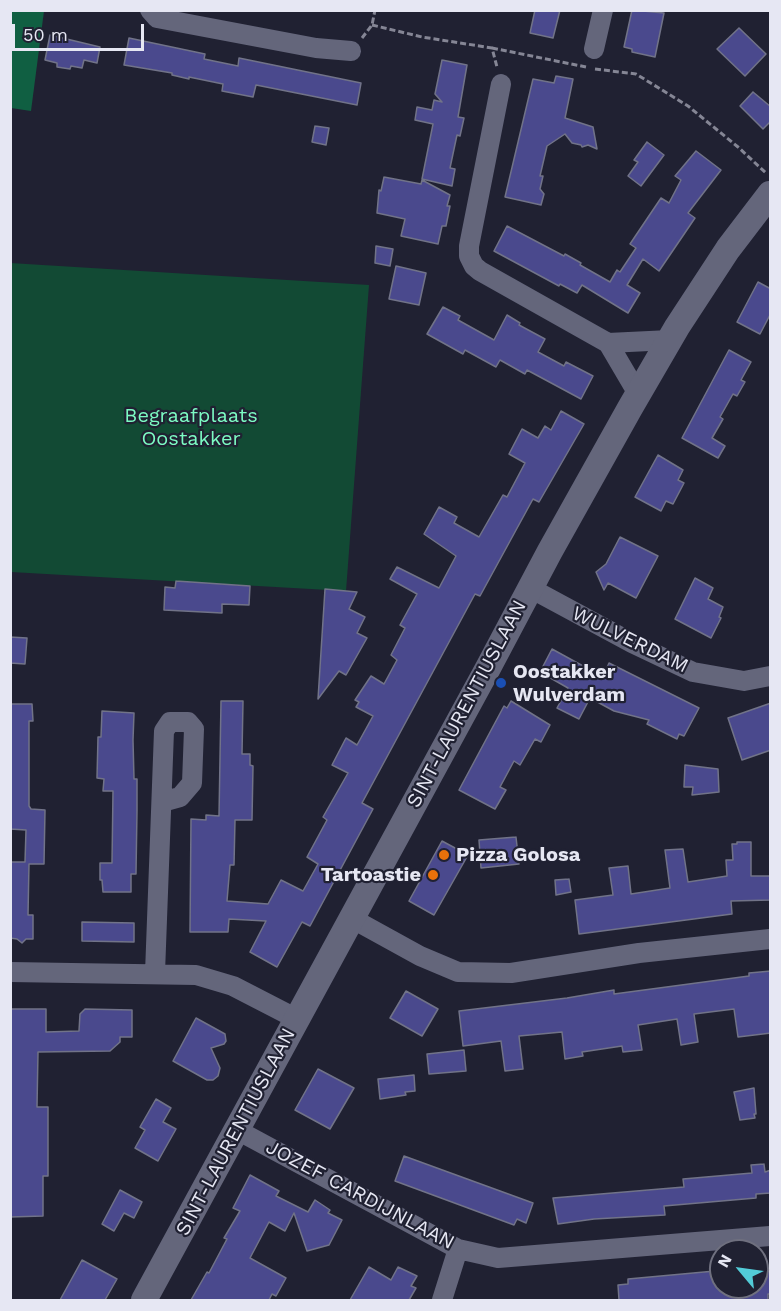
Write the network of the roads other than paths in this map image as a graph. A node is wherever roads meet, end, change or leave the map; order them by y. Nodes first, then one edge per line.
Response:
1 (150, 10) edge
2 (603, 10) edge
3 (594, 49) dead end
4 (351, 51) road end
5 (501, 84) road end
6 (771, 194) edge
7 (669, 340) junction
8 (608, 343) junction
9 (638, 394) junction
10 (530, 588) junction
11 (771, 676) edge
12 (162, 802) dead end
13 (351, 918) junction
14 (771, 939) edge
15 (10, 972) edge
16 (155, 973) junction
17 (297, 1018) junction
18 (237, 1130) junction
19 (771, 1236) edge
20 (458, 1249) junction
21 (144, 1300) edge
22 (442, 1300) edge

1 - 4 street
2 - 3 street
5 - 8 street
6 - 7 street, SINT-LAURENTIUSLAAN
7 - 8 street
7 - 9 street, SINT-LAURENTIUSLAAN
8 - 9 street
9 - 10 street, SINT-LAURENTIUSLAAN
10 - 11 street, WULVERDAM
10 - 13 street, SINT-LAURENTIUSLAAN
12 - 16 street
13 - 14 street
13 - 17 street, SINT-LAURENTIUSLAAN
15 - 16 street
16 - 17 street
17 - 18 street, SINT-LAURENTIUSLAAN
18 - 20 street, JOZEF CARDIJNLAAN
18 - 21 street, SINT-LAURENTIUSLAAN
19 - 20 street, JOZEF CARDIJNLAAN
20 - 22 street

